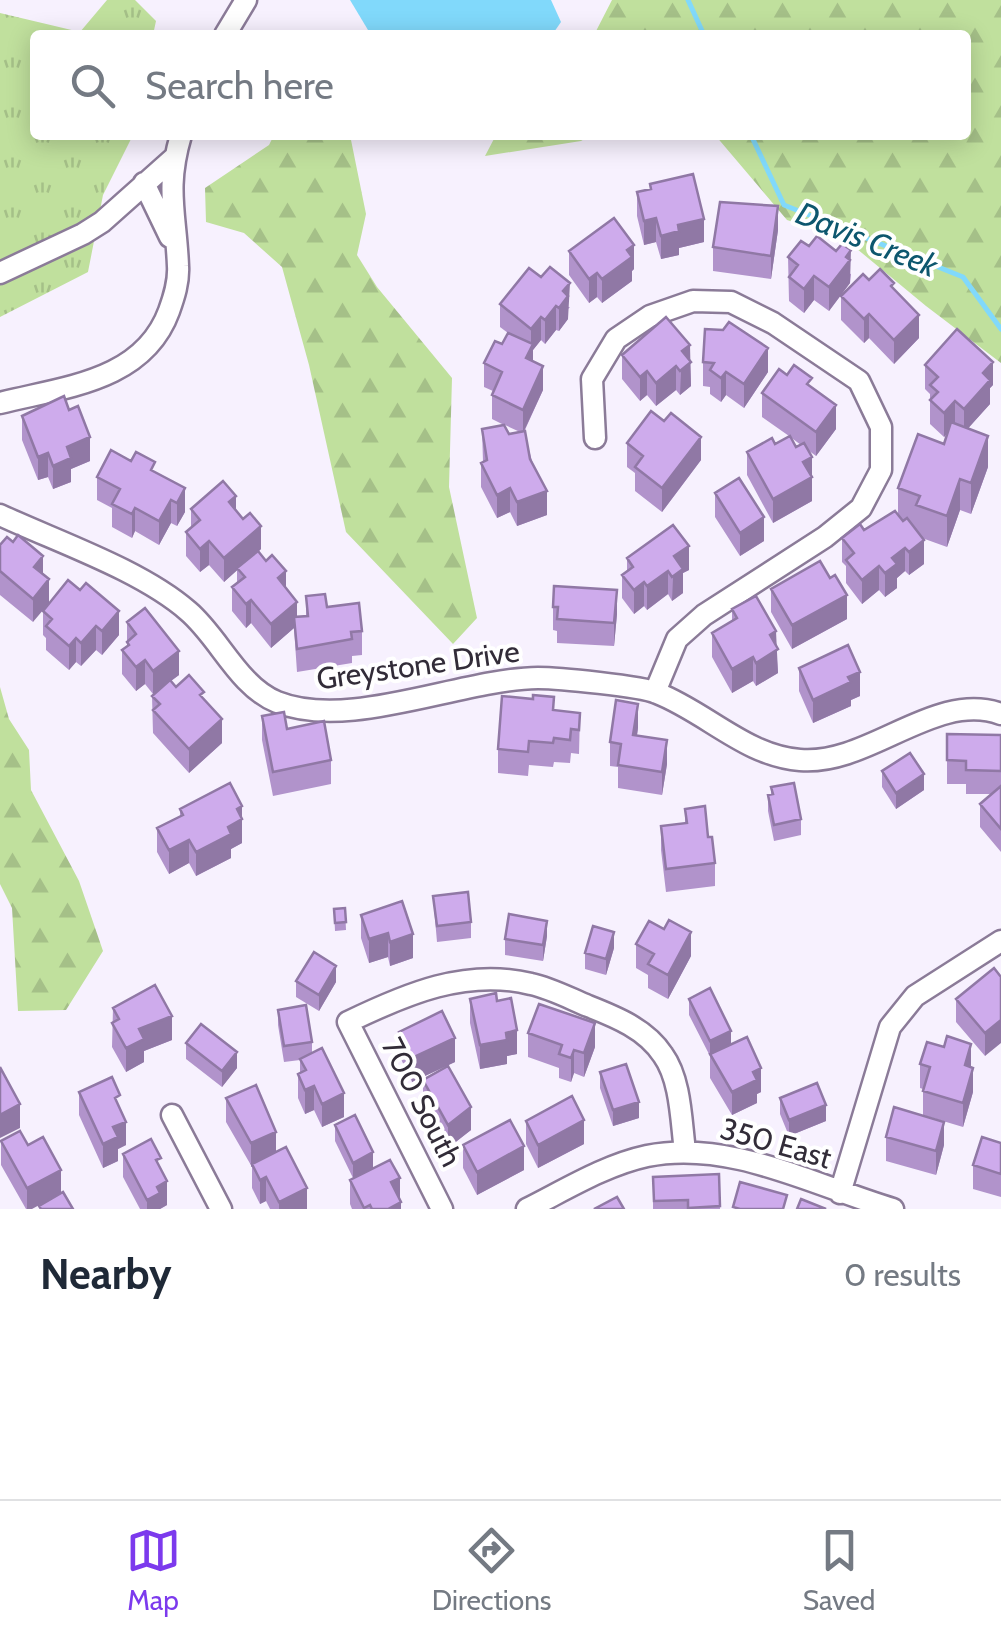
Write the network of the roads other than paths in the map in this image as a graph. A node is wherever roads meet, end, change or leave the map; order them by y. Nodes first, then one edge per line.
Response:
1 (246, 0) edge
2 (228, 30) edge
3 (179, 140) edge
4 (174, 157) junction
5 (144, 183) junction
6 (176, 247) junction
7 (0, 272) edge
8 (0, 403) edge
9 (595, 438) dead end
10 (0, 515) edge
11 (655, 692) junction
12 (1001, 714) edge
13 (1001, 941) edge
14 (172, 1116) dead end
15 (685, 1151) junction
16 (840, 1193) junction
17 (221, 1209) edge
18 (442, 1209) edge
19 (526, 1209) edge
20 (893, 1209) edge

1 - 2 street
3 - 4 street
4 - 5 street
4 - 6 street
5 - 6 street
5 - 7 street
6 - 8 street
9 - 11 street
10 - 11 street, Greystone Drive
11 - 12 street, Greystone Drive
13 - 16 street
14 - 17 street
15 - 16 street, 350 East
15 - 18 street, 700 South
15 - 19 street, 350 East
16 - 20 street, 350 East

